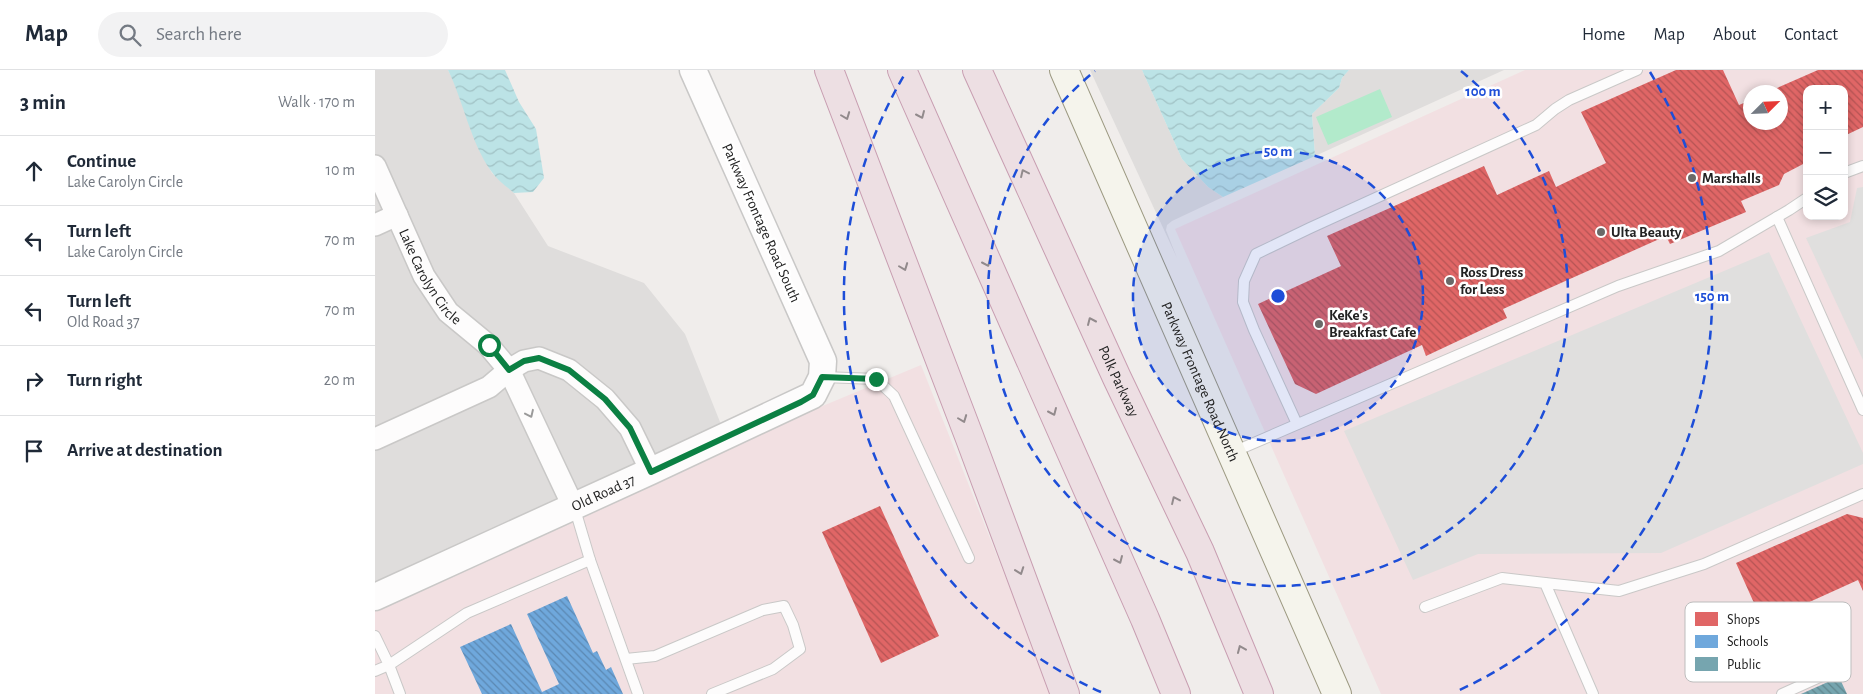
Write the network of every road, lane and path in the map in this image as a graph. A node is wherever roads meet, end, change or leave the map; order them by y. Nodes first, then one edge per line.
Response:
1 (693, 70) edge
2 (829, 70) edge
3 (901, 70) edge
4 (977, 70) edge
5 (1064, 70) edge
6 (1637, 70) edge
7 (375, 166) edge
8 (1863, 166) edge
9 (1848, 172) edge
10 (1803, 201) edge
11 (397, 215) junction
12 (1777, 217) junction
13 (375, 225) edge
14 (509, 370) junction
15 (822, 377) junction
16 (1863, 410) edge
17 (1297, 424) junction
18 (375, 440) edge
19 (1231, 453) junction
20 (651, 472) junction
21 (1863, 494) edge
22 (573, 506) junction
23 (969, 558) dead end
24 (590, 560) junction
25 (1545, 583) junction
26 (375, 597) edge
27 (1425, 607) dead end
28 (375, 636) edge
29 (626, 659) junction
30 (389, 665) junction
31 (375, 671) edge
32 (1809, 682) edge
33 (400, 694) edge
34 (638, 694) edge
35 (712, 694) edge
36 (1065, 694) edge
37 (1176, 694) edge
38 (1259, 694) edge
39 (1337, 694) edge
40 (1593, 694) edge
41 (1782, 694) edge

1 - 15 street, Parkway Frontage Road South
2 -> 36 highway
3 -> 37 highway
38 -> 4 highway, Polk Parkway
5 - 19 main road, Parkway Frontage Road North
6 - 17 lane
7 - 11 street, Lake Carolyn Circle
8 - 9 lane
10 - 12 lane
11 - 13 street
11 - 14 street, Lake Carolyn Circle
12 - 16 lane
12 - 17 lane
14 - 18 street
14 - 20 street
14 -> 22 street, Lake Carolyn Circle
15 - 20 street, Old Road 37
15 - 23 lane
17 - 19 lane
19 - 39 main road, Parkway Frontage Road North
20 - 22 street, Old Road 37
21 - 25 lane
22 - 24 lane
22 - 26 street, Old Road 37
24 - 29 lane
24 - 30 lane
25 - 27 lane
25 - 40 lane
28 - 30 lane
29 - 34 lane
29 - 35 lane
30 - 31 lane
30 - 33 lane
32 - 41 lane

